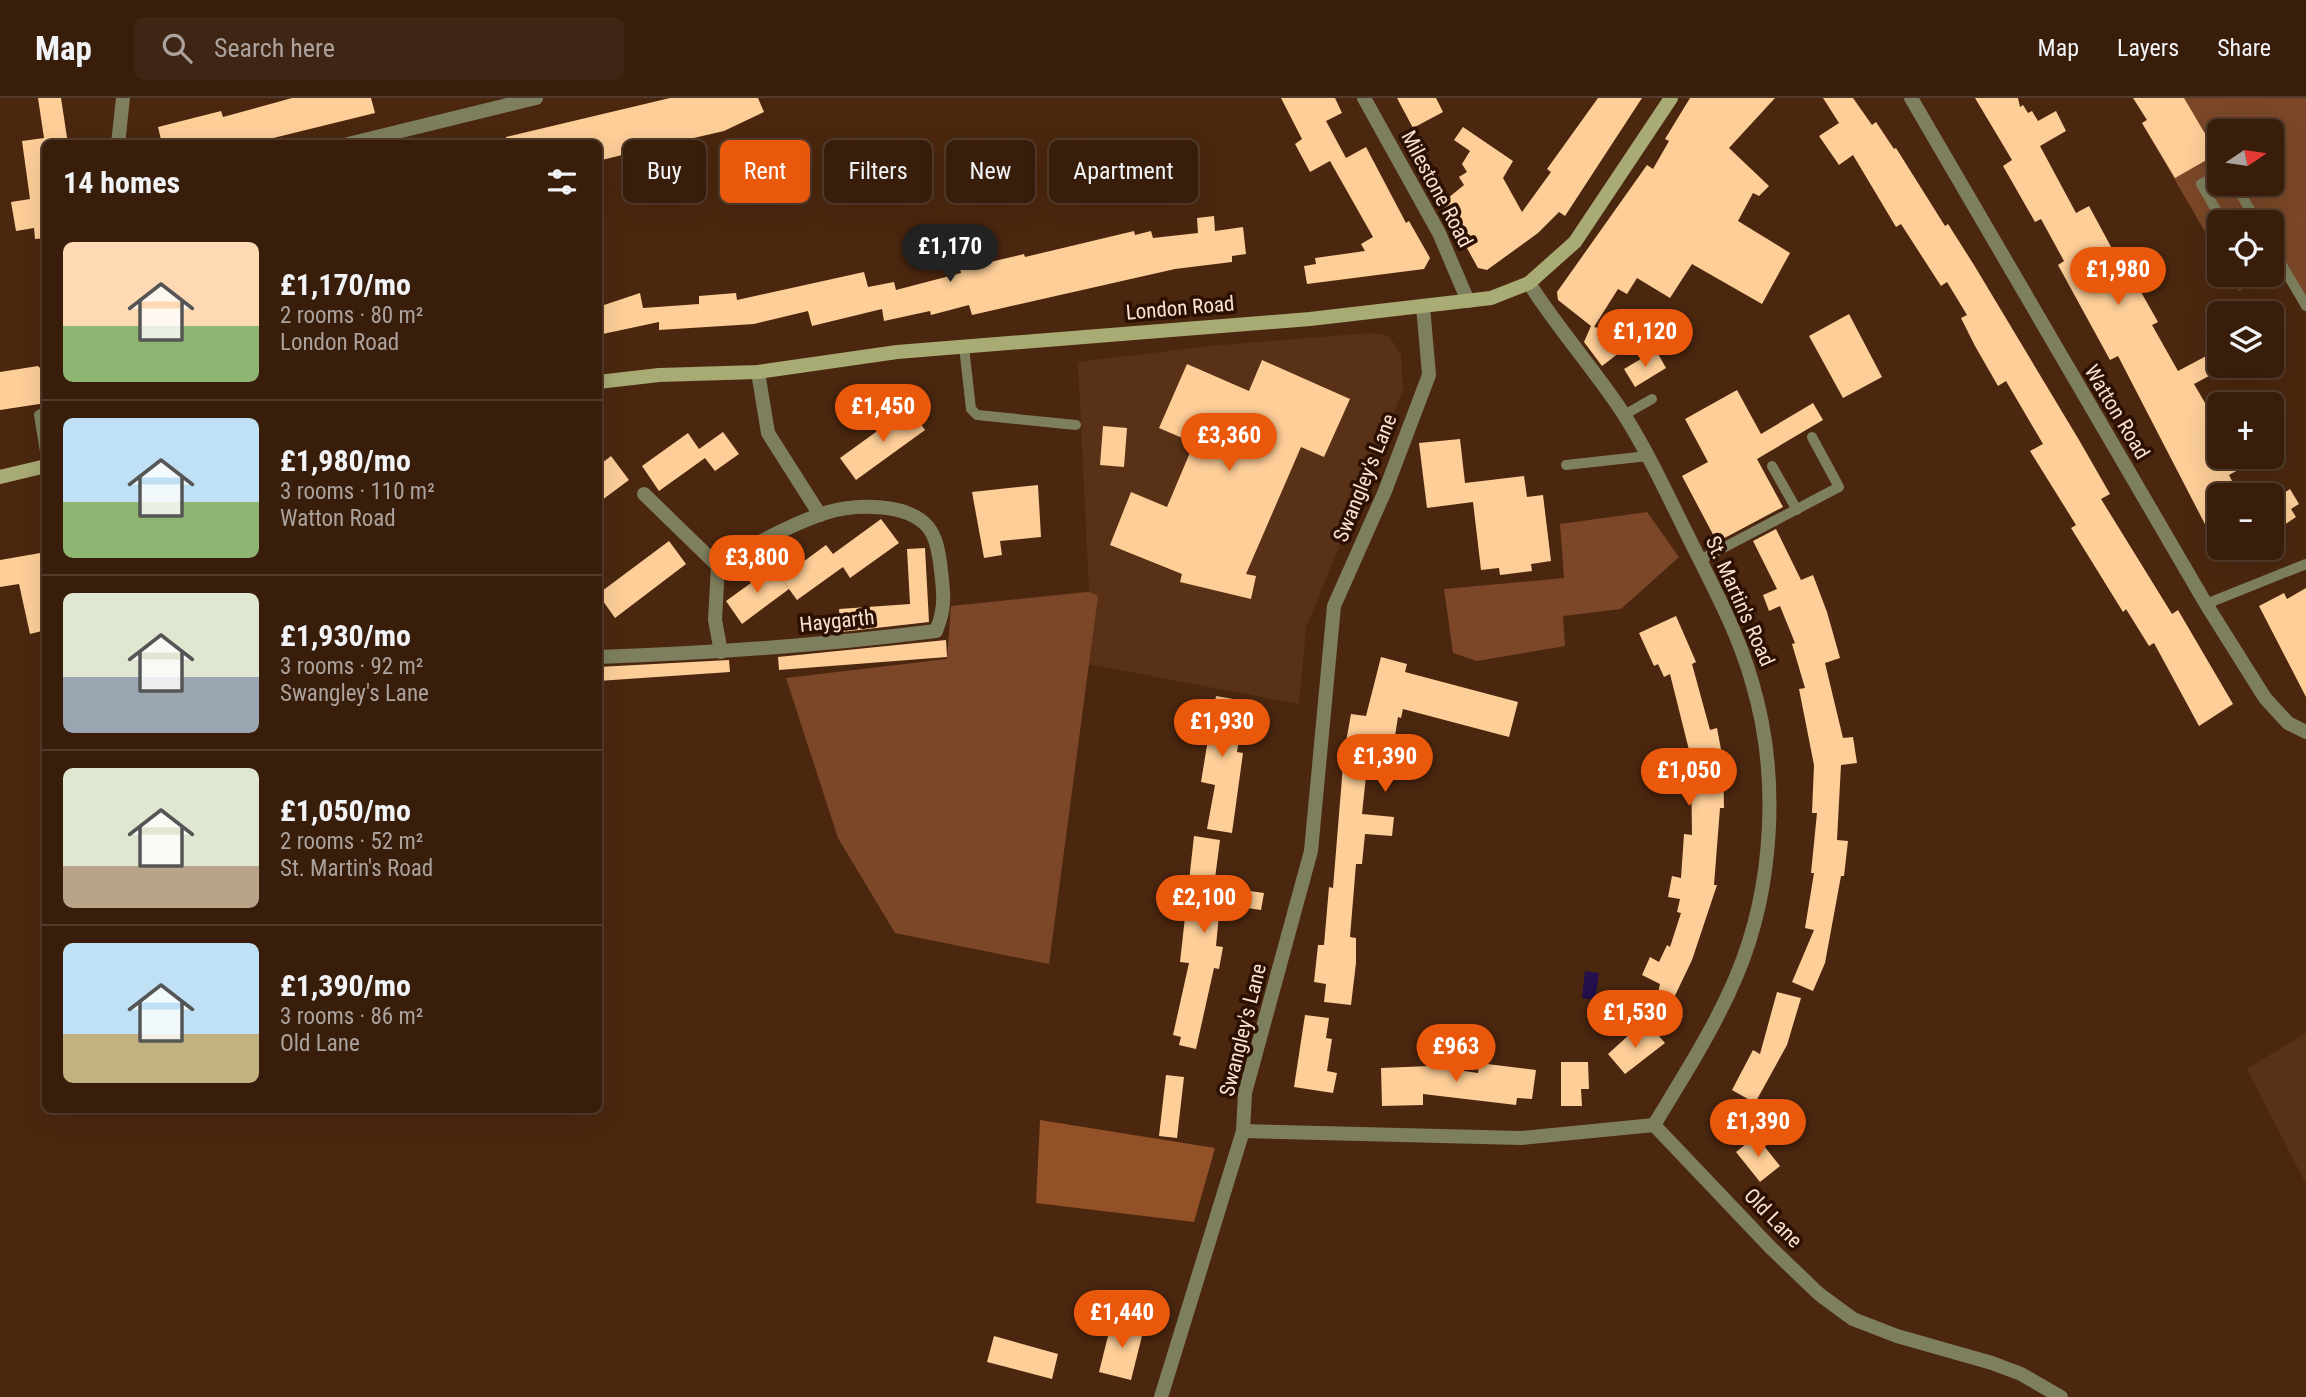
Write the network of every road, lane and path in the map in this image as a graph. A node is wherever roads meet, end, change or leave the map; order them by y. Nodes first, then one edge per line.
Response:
1 (123, 98) edge
2 (536, 98) edge
3 (1364, 98) edge
4 (1671, 98) edge
5 (1911, 98) edge
6 (118, 140) edge
7 (364, 140) edge
8 (2207, 181) edge
9 (2207, 194) edge
10 (2284, 268) edge
11 (1528, 283) junction
12 (1468, 301) junction
13 (1423, 306) junction
14 (2306, 306) edge
15 (964, 347) junction
16 (758, 372) junction
17 (602, 382) edge
18 (1652, 398) dead end
19 (42, 413) edge
20 (1624, 415) junction
21 (1076, 425) dead end
22 (42, 433) edge
23 (1812, 437) dead end
24 (1648, 456) junction
25 (1566, 465) dead end
26 (1772, 466) dead end
27 (42, 467) edge
28 (0, 477) edge
29 (644, 494) dead end
30 (1797, 510) junction
31 (820, 515) junction
32 (1700, 560) junction
33 (2306, 564) edge
34 (719, 566) junction
35 (2206, 604) junction
36 (722, 653) junction
37 (602, 657) edge
38 (2306, 732) edge
39 (1654, 1125) junction
40 (1243, 1131) junction
41 (1161, 1397) edge
42 (2061, 1397) edge

1 - 6 street
2 - 7 street
3 - 12 street, Milestone Road
4 - 11 main road, London Road
5 - 35 street, Watton Road
8 - 9 lane
10 - 14 lane
11 - 12 main road, London Road
11 - 20 street, St. Martin's Road
12 - 13 main road, London Road
13 - 15 main road, London Road
13 - 40 street, Swangley's Lane
15 - 16 main road, London Road
15 - 21 lane
16 - 17 main road, London Road
16 - 31 street
18 - 20 lane
19 - 22 lane
20 - 24 street, St. Martin's Road
23 - 30 lane
24 - 25 lane
24 - 32 street, St. Martin's Road
26 - 30 lane
27 - 28 main road
29 - 34 street
30 - 32 lane
31 - 34 street, Haygarth
31 - 36 street, Haygarth
32 - 39 street, St. Martin's Road
33 - 35 lane
34 - 36 street
35 - 38 street, Watton Road
36 - 37 street
39 - 40 street
39 - 42 street, Old Lane
40 - 41 street, Swangley's Lane

